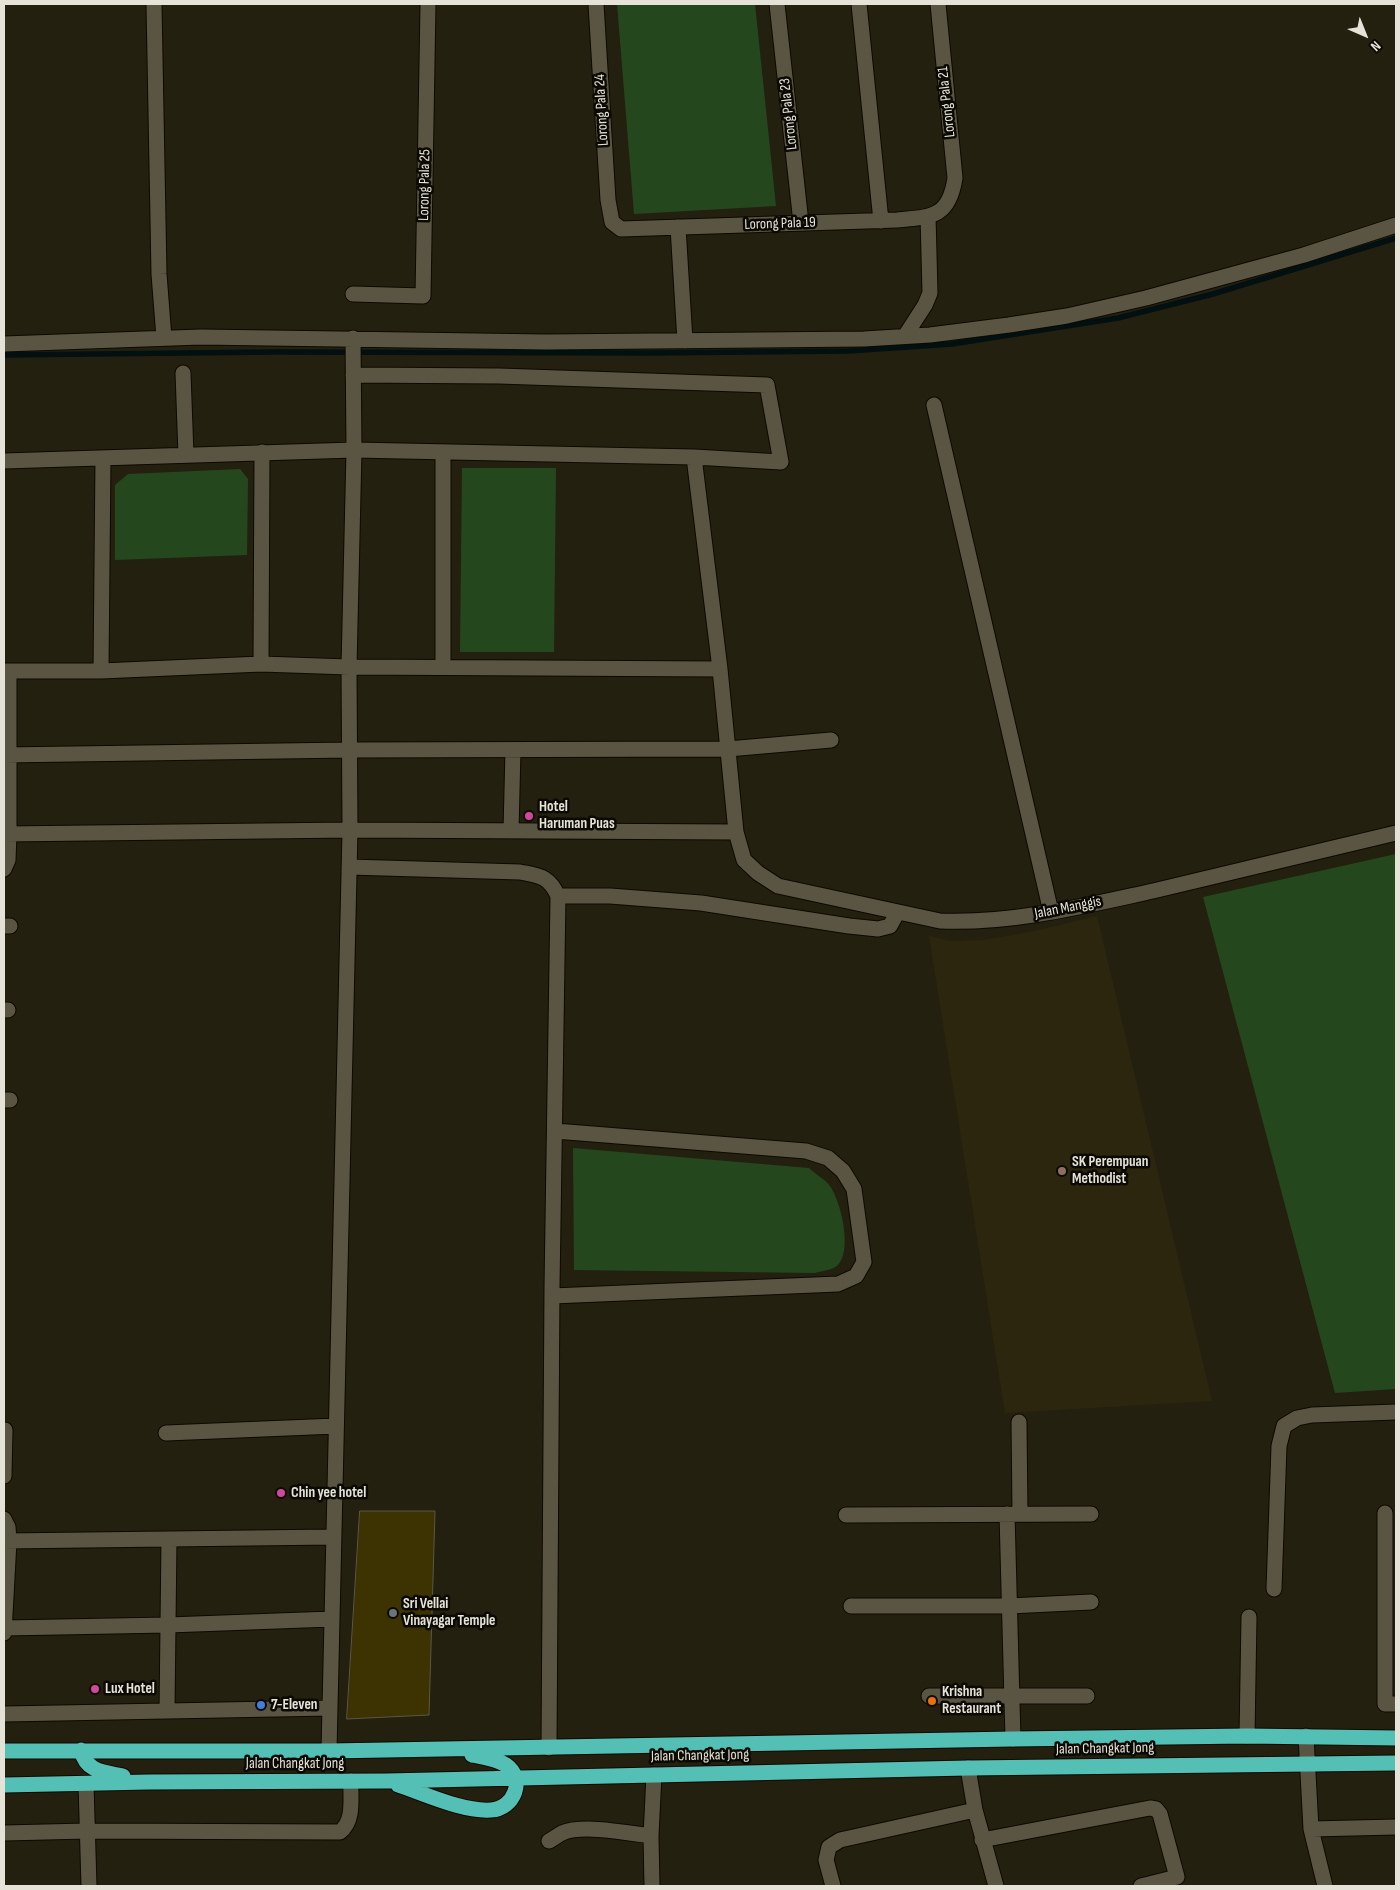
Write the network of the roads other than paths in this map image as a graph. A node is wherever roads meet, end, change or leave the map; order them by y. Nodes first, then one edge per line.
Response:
1 (154, 4) edge
2 (428, 4) edge
3 (596, 4) edge
4 (777, 4) edge
5 (859, 4) edge
6 (938, 4) edge
7 (950, 200) joint
8 (928, 216) junction
9 (611, 217) joint
10 (881, 220) junction
11 (800, 223) junction
12 (1396, 224) edge
13 (678, 227) junction
14 (353, 294) dead end
15 (905, 336) junction
16 (164, 338) junction
17 (353, 341) junction
18 (686, 341) junction
19 (4, 344) edge
20 (353, 372) junction
21 (183, 373) dead end
22 (934, 404) dead end
23 (354, 450) junction
24 (262, 452) junction
25 (443, 452) junction
26 (186, 455) junction
27 (103, 458) junction
28 (694, 458) junction
29 (4, 461) edge
30 (261, 664) junction
31 (443, 666) junction
32 (348, 667) junction
33 (720, 669) junction
34 (6, 671) edge
35 (100, 671) junction
36 (831, 740) dead end
37 (728, 749) junction
38 (350, 750) junction
39 (513, 750) junction
40 (6, 755) edge
41 (350, 830) junction
42 (511, 831) junction
43 (736, 832) junction
44 (1396, 833) edge
45 (6, 834) edge
46 (350, 867) junction
47 (4, 869) edge
48 (558, 896) junction
49 (1051, 912) junction
50 (897, 913) junction
51 (555, 1131) junction
52 (552, 1296) junction
53 (1396, 1412) edge
54 (1019, 1422) dead end
55 (336, 1426) junction
56 (4, 1430) edge
57 (166, 1433) dead end
58 (4, 1476) edge
59 (1385, 1513) dead end
60 (1014, 1514) junction
61 (1091, 1514) dead end
62 (846, 1515) dead end
63 (4, 1519) edge
64 (333, 1536) junction
65 (169, 1539) junction
66 (6, 1541) edge
67 (1274, 1589) dead end
68 (1091, 1602) dead end
69 (851, 1606) dead end
70 (1009, 1606) junction
71 (1248, 1617) dead end
72 (332, 1620) junction
73 (168, 1625) junction
74 (4, 1628) edge
75 (4, 1633) edge
76 (1011, 1695) junction
77 (930, 1696) dead end
78 (1086, 1696) dead end
79 (1396, 1704) edge
80 (330, 1708) junction
81 (167, 1711) junction
82 (4, 1714) edge
83 (1247, 1736) junction
84 (1306, 1736) junction
85 (1013, 1738) junction
86 (1396, 1738) edge
87 (549, 1748) junction
88 (82, 1750) junction
89 (449, 1750) junction
90 (4, 1751) edge
91 (329, 1751) junction
92 (1396, 1763) edge
93 (1306, 1764) junction
94 (968, 1768) junction
95 (654, 1775) junction
96 (515, 1777) junction
97 (351, 1781) junction
98 (386, 1781) junction
99 (149, 1782) junction
100 (86, 1784) junction
101 (4, 1785) edge
102 (975, 1810) junction
103 (1396, 1828) edge
104 (1311, 1829) junction
105 (87, 1831) junction
106 (4, 1833) edge
107 (651, 1836) junction
108 (982, 1840) junction
109 (549, 1842) dead end
110 (1178, 1882) edge
111 (89, 1886) edge
112 (652, 1886) edge
113 (833, 1886) edge
114 (996, 1886) edge
115 (1141, 1886) edge
116 (1326, 1886) edge

1 - 16 street
2 - 14 street, Lorong Pala 25
3 - 9 street, Lorong Pala 24
4 - 11 street, Lorong Pala 23
5 - 10 street
6 - 7 street, Lorong Pala 21
7 - 8 street, Lorong Pala 19
8 - 10 street, Lorong Pala 19
8 - 15 street
9 - 13 street, Lorong Pala 19
10 - 11 street, Lorong Pala 19
11 - 13 street, Lorong Pala 19
12 - 15 street
13 - 18 street
15 - 18 street
16 - 17 street
16 - 19 street
17 - 18 street
17 - 20 street
20 - 23 street
20 - 28 street
21 - 26 street
22 - 49 street
23 - 24 street
23 - 25 street
23 - 32 street
24 - 26 street
24 - 30 street
25 - 28 street
25 - 31 street
26 - 27 street
27 - 29 street
27 - 35 street
28 - 33 street
30 - 32 street
30 - 35 street
31 - 32 street
31 - 33 street
32 - 38 street
33 - 37 street
34 - 35 street
34 - 40 street
36 - 37 street
37 - 39 street
37 - 43 street
38 - 39 street
38 - 40 street
38 - 41 street
39 - 42 street
40 - 45 street
41 - 42 street
41 - 45 street
41 - 46 street
42 - 43 street
43 - 50 street, Jalan Manggis
44 - 49 street, Jalan Manggis
45 - 47 street
46 - 48 street
46 - 55 street
48 - 50 street
48 - 51 street
49 - 50 street, Jalan Manggis
51 - 52 street
51 - 52 street
52 - 87 street
53 - 67 street
54 - 60 street
55 - 57 street
55 - 64 street
56 - 58 street
59 - 79 street
60 - 61 street
60 - 62 street
60 - 70 street
63 - 66 street
64 - 65 street
64 - 72 street
65 - 66 street
65 - 73 street
66 - 74 street
68 - 70 street
69 - 70 street
70 - 76 street
71 - 83 street
72 - 73 street
72 - 80 street
73 - 74 street
73 - 81 street
74 - 75 street
76 - 77 street
76 - 78 street
76 - 85 street
80 - 81 street
80 - 91 street
81 - 82 street
83 - 84 highway, Jalan Changkat Jong
83 - 85 highway, Jalan Changkat Jong
84 - 86 highway, Jalan Changkat Jong
84 - 93 street
85 - 87 highway, Jalan Changkat Jong
87 - 89 highway, Jalan Changkat Jong
88 - 90 highway, Jalan Changkat Jong
88 - 91 highway, Jalan Changkat Jong
88 - 99 highway
89 - 91 highway, Jalan Changkat Jong
89 - 96 highway
92 - 93 highway, Jalan Changkat Jong
93 - 94 highway, Jalan Changkat Jong
93 - 104 street
94 - 95 highway, Jalan Changkat Jong
94 - 102 street
95 - 96 highway, Jalan Changkat Jong
95 - 107 street
96 - 98 highway, Jalan Changkat Jong
96 - 98 highway
97 - 98 highway, Jalan Changkat Jong
97 - 99 highway, Jalan Changkat Jong
97 - 105 street
99 - 100 highway, Jalan Changkat Jong
100 - 101 highway, Jalan Changkat Jong
100 - 105 street
102 - 108 street
102 - 113 street
103 - 104 street
104 - 116 street
105 - 106 street
105 - 111 street
107 - 109 street
107 - 112 street
108 - 110 street
108 - 114 street
110 - 115 street

